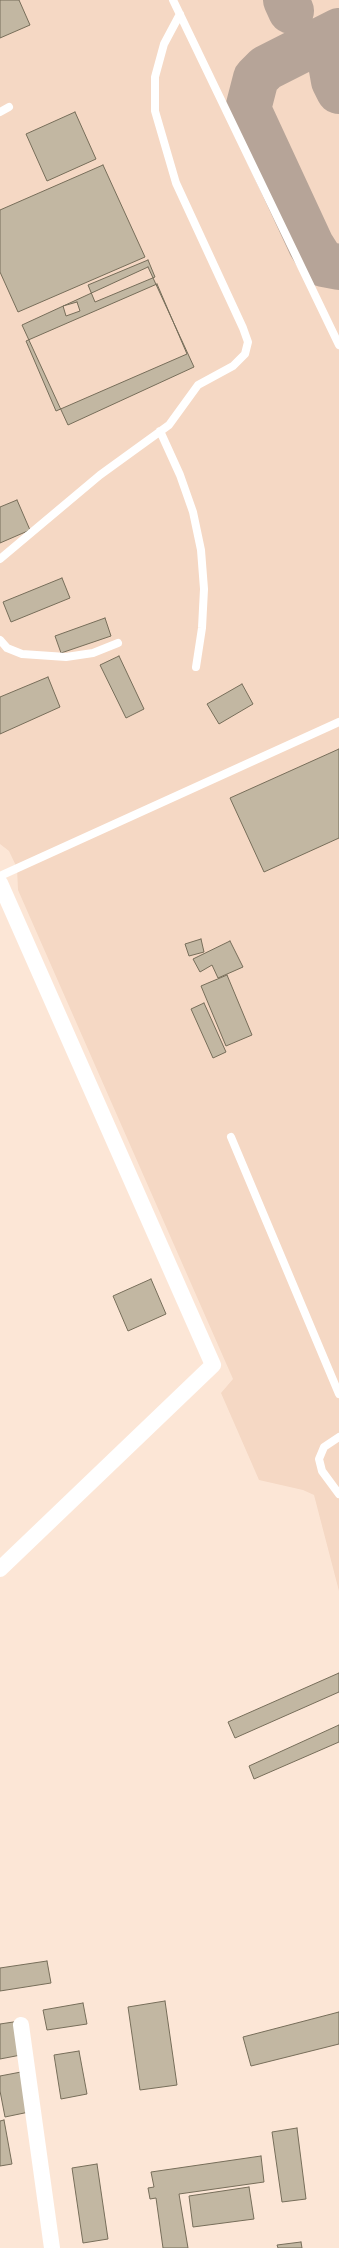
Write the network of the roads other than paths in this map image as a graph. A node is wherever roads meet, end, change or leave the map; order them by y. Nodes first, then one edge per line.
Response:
1 (173, 0) edge
2 (180, 14) junction
3 (9, 106) dead end
4 (0, 112) edge
5 (339, 345) edge
6 (160, 431) junction
7 (0, 559) edge
8 (0, 640) edge
9 (118, 643) dead end
10 (196, 667) dead end
11 (339, 722) edge
12 (0, 876) edge
13 (0, 883) edge
14 (231, 1137) dead end
15 (339, 1394) edge
16 (339, 1437) edge
17 (339, 1494) edge
18 (0, 1569) edge
19 (21, 2025) dead end
20 (52, 2248) edge

1 - 2 lane
2 - 5 lane
2 - 6 lane
3 - 4 lane
6 - 7 lane
6 - 10 lane
8 - 9 lane
11 - 12 lane
13 - 18 street
14 - 15 lane
16 - 17 lane
19 - 20 street

